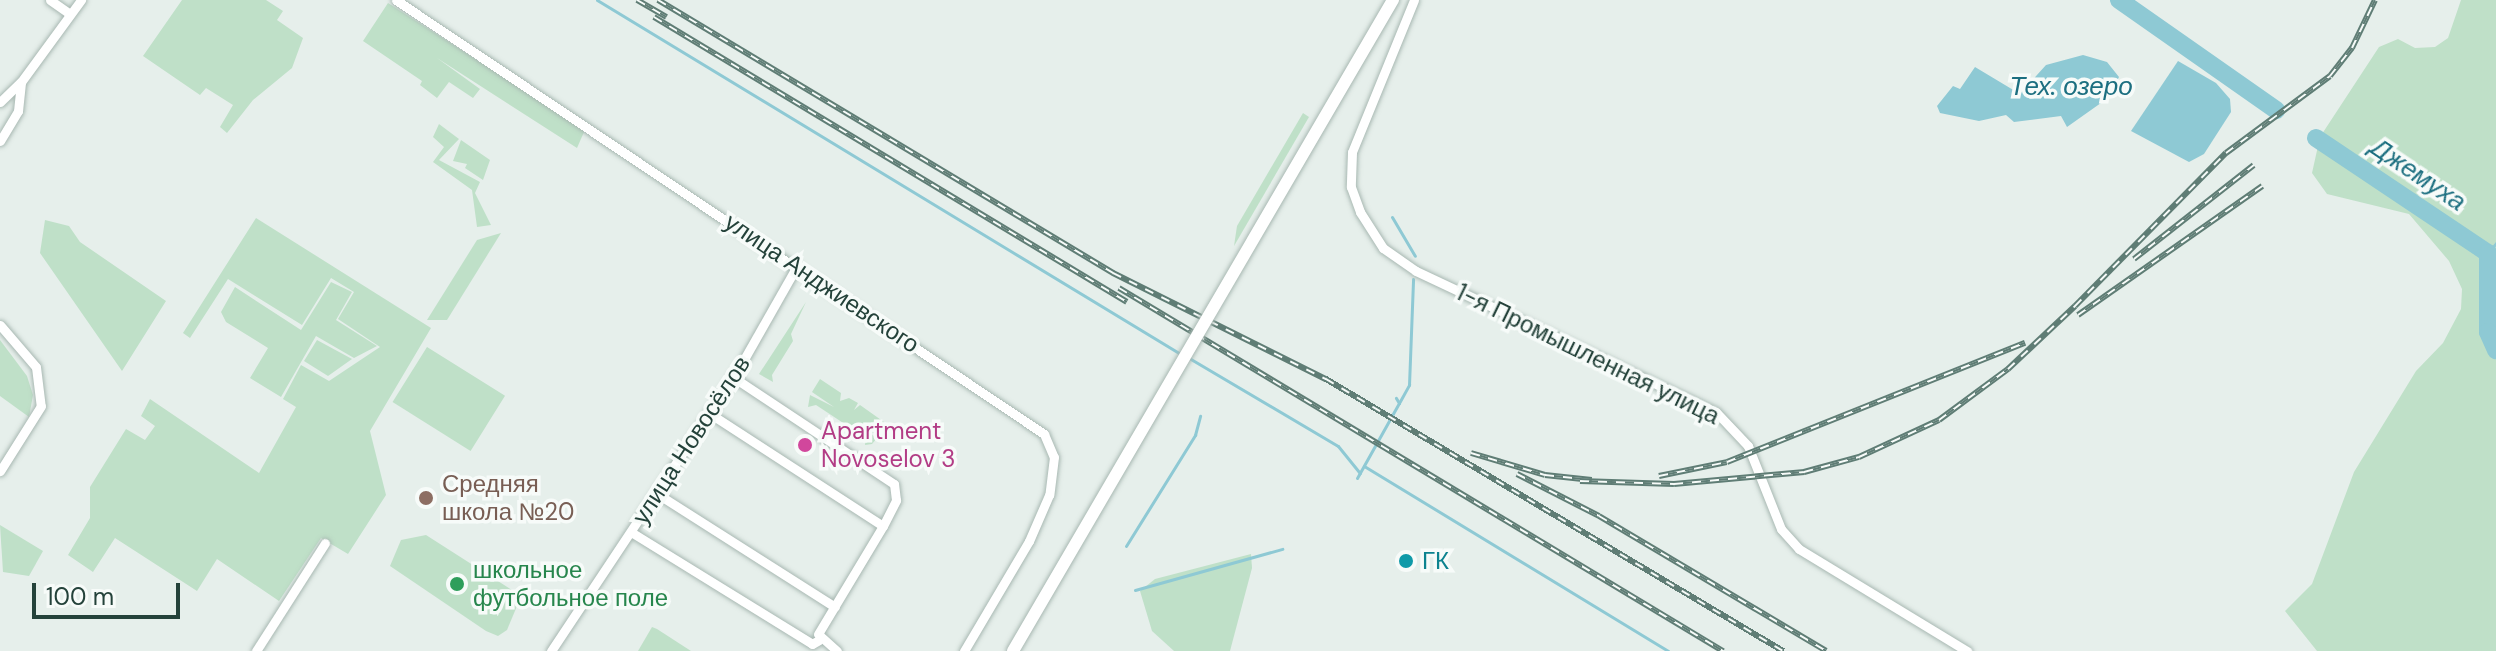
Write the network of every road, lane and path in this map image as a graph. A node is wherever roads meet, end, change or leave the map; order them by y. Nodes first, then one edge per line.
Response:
1 (50, 0) edge
2 (81, 0) edge
3 (396, 0) edge
4 (1393, 0) edge
5 (1414, 1) edge
6 (70, 14) junction
7 (21, 82) junction
8 (0, 102) edge
9 (0, 141) edge
10 (797, 266) junction
11 (0, 325) edge
12 (733, 377) junction
13 (709, 413) junction
14 (0, 471) edge
15 (656, 493) junction
16 (883, 526) junction
17 (631, 532) junction
18 (325, 543) dead end
19 (835, 607) junction
20 (819, 640) junction
21 (256, 651) edge
22 (551, 651) edge
23 (837, 651) edge
24 (964, 651) edge
25 (1013, 651) edge
26 (1967, 651) edge

1 - 6 street
2 - 6 street
3 - 10 street, улица Анджиевского
4 - 25 street, bridge
5 - 26 street, 1-я Промышленная улица
6 - 7 street
7 - 8 street
7 - 9 street
10 - 12 street, улица Новосёлов
10 - 24 street, улица Анджиевского
11 - 14 street
12 - 13 street, улица Новосёлов
12 - 16 street
13 - 15 street, улица Новосёлов
13 - 16 street
15 - 17 street, улица Новосёлов
15 - 19 street
16 - 19 street
17 - 20 street
17 - 22 street, улица Новосёлов
18 - 21 street
19 - 20 street
20 - 23 street

